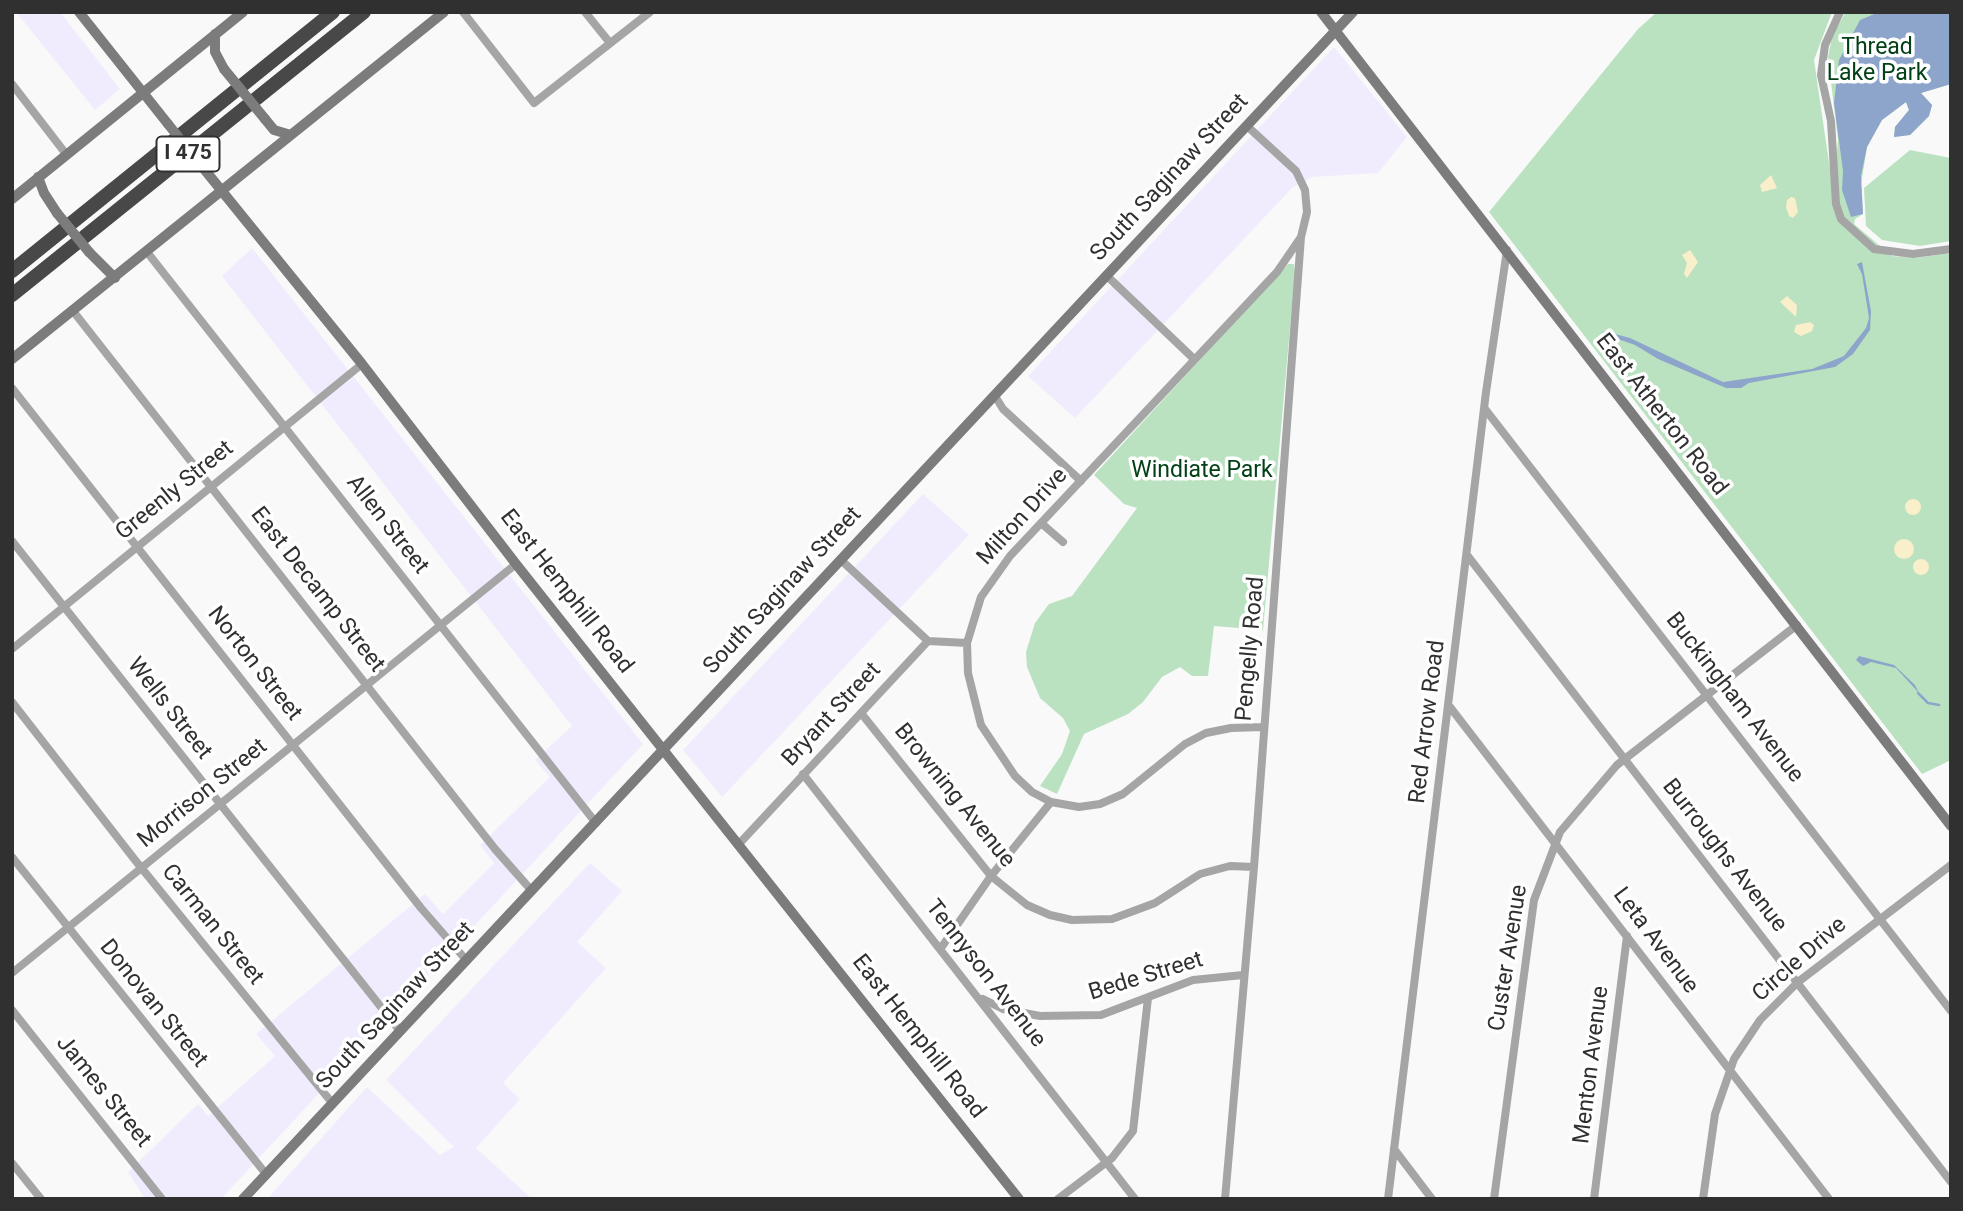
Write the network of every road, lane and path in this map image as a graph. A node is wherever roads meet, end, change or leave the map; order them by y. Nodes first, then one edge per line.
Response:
1 (79, 12) edge
2 (243, 12) edge
3 (333, 12) edge
4 (364, 12) edge
5 (444, 12) edge
6 (463, 12) edge
7 (585, 12) edge
8 (650, 12) edge
9 (1321, 12) edge
10 (1353, 12) edge
11 (1840, 12) edge
12 (1336, 31) junction
13 (215, 34) junction
14 (610, 43) junction
15 (12, 84) edge
16 (142, 92) junction
17 (1247, 126) junction
18 (291, 135) junction
19 (66, 154) junction
20 (38, 177) junction
21 (222, 191) junction
22 (12, 198) edge
23 (1301, 237) junction
24 (1951, 248) edge
25 (1507, 250) junction
26 (147, 252) junction
27 (12, 271) edge
28 (1107, 276) junction
29 (115, 278) junction
30 (12, 295) edge
31 (73, 311) junction
32 (12, 359) edge
33 (1194, 359) junction
34 (362, 364) junction
35 (12, 388) edge
36 (995, 396) junction
37 (1485, 409) junction
38 (285, 427) junction
39 (1081, 481) junction
40 (212, 487) junction
41 (1041, 523) junction
42 (12, 541) edge
43 (1063, 542) dead end
44 (138, 546) junction
45 (1467, 555) junction
46 (841, 561) junction
47 (516, 564) junction
48 (64, 607) junction
49 (440, 625) junction
50 (1797, 625) junction
51 (928, 642) junction
52 (967, 643) junction
53 (12, 649) edge
54 (367, 685) junction
55 (1707, 693) junction
56 (12, 702) edge
57 (1450, 706) junction
58 (861, 713) junction
59 (1264, 727) junction
60 (293, 745) junction
61 (663, 750) junction
62 (1624, 759) junction
63 (803, 774) junction
64 (1051, 802) junction
65 (219, 805) junction
66 (596, 823) junction
67 (1951, 826) edge
68 (1555, 842) junction
69 (738, 845) junction
70 (12, 857) edge
71 (1951, 866) edge
72 (1254, 867) junction
73 (142, 869) junction
74 (992, 876) junction
75 (532, 891) junction
76 (1879, 919) junction
77 (68, 928) junction
78 (1627, 936) junction
79 (941, 947) junction
80 (467, 961) junction
81 (12, 973) edge
82 (1243, 975) junction
83 (1798, 982) junction
84 (980, 998) junction
85 (1148, 998) junction
86 (12, 1010) edge
87 (1951, 1012) edge
88 (400, 1031) junction
89 (1730, 1070) junction
90 (333, 1104) junction
91 (1394, 1149) junction
92 (1106, 1161) junction
93 (12, 1163) edge
94 (266, 1174) junction
95 (1951, 1182) edge
96 (41, 1199) edge
97 (162, 1199) edge
98 (243, 1199) edge
99 (1019, 1199) edge
100 (1058, 1199) edge
101 (1135, 1199) edge
102 (1225, 1199) edge
103 (1388, 1199) edge
104 (1432, 1199) edge
105 (1494, 1199) edge
106 (1594, 1199) edge
107 (1703, 1199) edge
108 (1829, 1199) edge

1 - 16 main road, East Hemphill Road
2 - 13 main road
3 - 27 highway, I 475
4 - 30 highway, I 475
5 - 18 main road
6 - 14 street
7 - 14 street
8 - 14 street
9 - 12 main road, East Atherton Road
10 - 12 main road, South Saginaw Street
11 - 24 street
12 - 17 main road, South Saginaw Street
12 - 25 main road, East Atherton Road
13 - 16 main road
13 - 18 main road, bridge
15 - 19 street
16 - 19 main road
16 - 21 main road, East Hemphill Road, bridge
17 - 23 street, Pengelly Road
17 - 28 main road, South Saginaw Street
18 - 21 main road
19 - 20 main road
20 - 22 main road
20 - 29 main road, bridge
21 - 26 main road
21 - 34 main road, East Hemphill Road
23 - 33 street, Milton Drive
23 - 59 street, Pengelly Road
25 - 37 street, Red Arrow Road
25 - 50 main road, East Atherton Road
26 - 29 main road
26 - 38 street, Allen Street
28 - 33 street
28 - 36 main road, South Saginaw Street
29 - 31 main road
31 - 32 main road
31 - 40 street, East Decamp Street
33 - 39 street, Milton Drive
34 - 38 street, Greenly Street
34 - 47 main road, East Hemphill Road
35 - 44 street, Norton Street
36 - 39 street
36 - 46 main road, South Saginaw Street
37 - 45 street, Red Arrow Road
37 - 55 street, Buckingham Avenue
38 - 40 street, Greenly Street
38 - 49 street, Allen Street
39 - 41 street, Milton Drive
40 - 44 street, Greenly Street
40 - 54 street, East Decamp Street
41 - 43 street
41 - 52 street, Milton Drive
42 - 48 street, Wells Street
44 - 48 street, Greenly Street
44 - 60 street, Norton Street
45 - 57 street, Red Arrow Road
45 - 62 street, Burroughs Avenue
46 - 51 street
46 - 61 main road, South Saginaw Street
47 - 49 street, Morrison Street
47 - 61 main road, East Hemphill Road
48 - 53 street, Greenly Street
48 - 65 street, Wells Street
49 - 54 street, Morrison Street
49 - 66 street, Allen Street
50 - 55 street, Custer Avenue
50 - 67 main road, East Atherton Road
51 - 52 street
51 - 58 street, Bryant Street
52 - 64 street, Milton Drive
54 - 60 street, Morrison Street
54 - 75 street, East Decamp Street
55 - 62 street, Custer Avenue
55 - 76 street, Buckingham Avenue
56 - 73 street, Carman Street
57 - 68 street, Leta Avenue
57 - 91 street, Red Arrow Road
58 - 63 street, Bryant Street
58 - 74 street, Browning Avenue
59 - 64 street, Milton Drive
59 - 72 street, Pengelly Road
60 - 65 street, Morrison Street
60 - 80 street, Norton Street
61 - 66 main road, South Saginaw Street
61 - 69 main road, East Hemphill Road
62 - 68 street, Custer Avenue
62 - 83 street, Burroughs Avenue
63 - 69 street, Bryant Street
63 - 79 street, Tennyson Avenue
64 - 74 street
65 - 73 street, Morrison Street
65 - 88 street, Wells Street
66 - 75 main road, South Saginaw Street
68 - 78 street, Leta Avenue
68 - 105 street, Custer Avenue
69 - 99 main road, East Hemphill Road
70 - 77 street, Donovan Street
71 - 76 street, Circle Drive
72 - 74 street, Browning Avenue
72 - 82 street, Pengelly Road
73 - 77 street, Morrison Street
73 - 90 street, Carman Street
74 - 79 street
75 - 80 main road, South Saginaw Street
76 - 83 street, Circle Drive
76 - 87 street, Buckingham Avenue
77 - 81 street, Morrison Street
77 - 94 street, Donovan Street
78 - 89 street, Leta Avenue
78 - 106 street, Menton Avenue
79 - 84 street, Tennyson Avenue
80 - 88 main road, South Saginaw Street
82 - 85 street, Bede Street
82 - 102 street, Pengelly Road
83 - 89 street, Circle Drive
83 - 95 street, Burroughs Avenue
84 - 85 street, Bede Street
84 - 92 street, Tennyson Avenue
85 - 92 street
86 - 97 street, James Street
88 - 90 main road, South Saginaw Street
89 - 107 street, Circle Drive
89 - 108 street, Leta Avenue
90 - 94 main road, South Saginaw Street
91 - 103 street, Red Arrow Road
91 - 104 street
92 - 100 street
92 - 101 street, Tennyson Avenue
93 - 96 street
94 - 98 main road, South Saginaw Street

